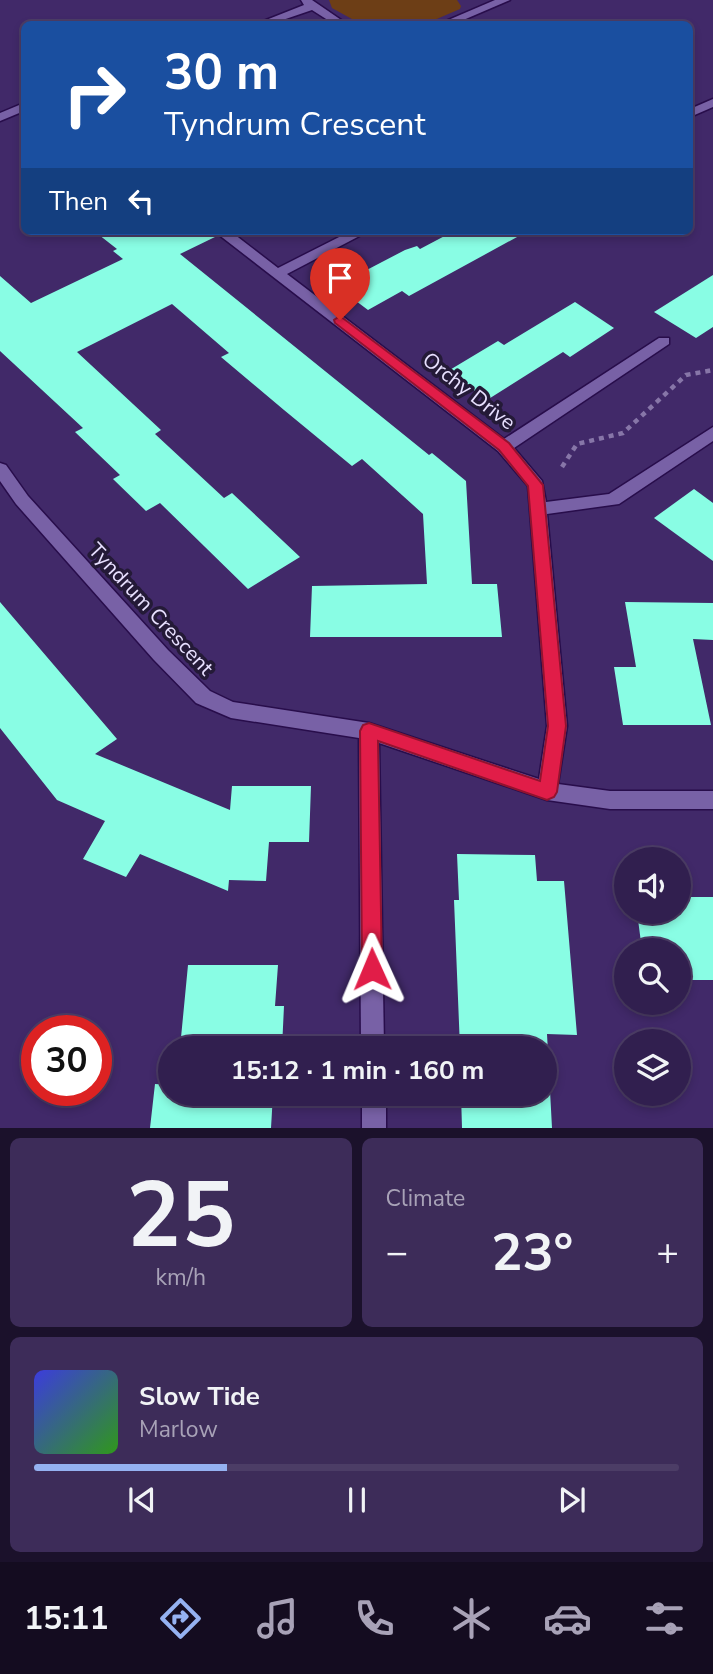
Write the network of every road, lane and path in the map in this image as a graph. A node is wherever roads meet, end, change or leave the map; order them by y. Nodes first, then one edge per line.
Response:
1 (473, 0) edge
2 (505, 0) edge
3 (310, 3) edge
4 (488, 8) junction
5 (268, 21) edge
6 (337, 21) edge
7 (453, 21) edge
8 (713, 103) edge
9 (21, 108) edge
10 (693, 112) edge
11 (0, 117) edge
12 (227, 235) edge
13 (354, 235) edge
14 (279, 273) junction
15 (664, 341) dead end
16 (713, 370) edge
17 (713, 433) edge
18 (504, 447) junction
19 (0, 469) edge
20 (536, 485) junction
21 (537, 509) junction
22 (369, 731) junction
23 (547, 792) junction
24 (713, 800) edge
25 (373, 1036) edge
26 (373, 1106) edge
27 (374, 1128) edge

1 - 4 street
2 - 4 street
3 - 5 street
3 - 6 street
4 - 7 street
8 - 10 street
9 - 11 street
12 - 14 street, Orchy Drive
13 - 14 street
14 - 18 street, Orchy Drive
15 - 18 street
16 - 20 path
17 - 21 street
18 - 20 street, Orchy Drive
19 - 22 street, Tyndrum Crescent
20 - 21 street
21 - 23 street
22 - 23 street, Tyndrum Crescent
22 - 25 street
23 - 24 street, Tyndrum Crescent
26 - 27 street

